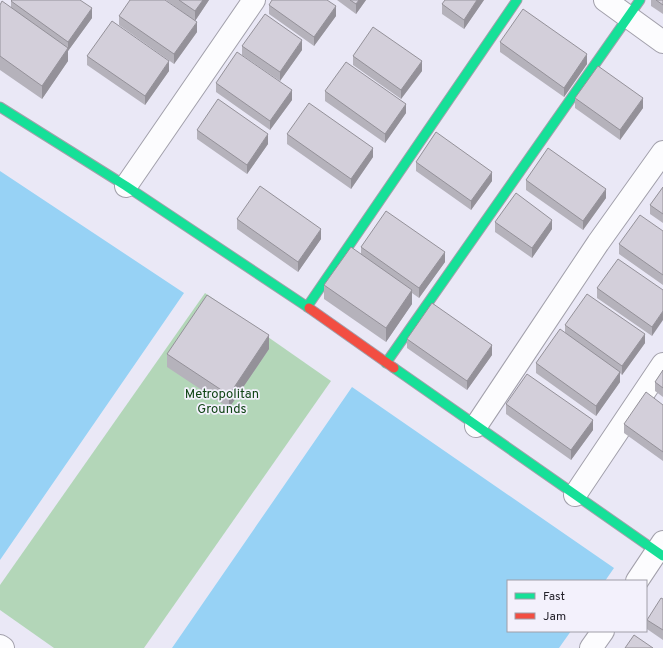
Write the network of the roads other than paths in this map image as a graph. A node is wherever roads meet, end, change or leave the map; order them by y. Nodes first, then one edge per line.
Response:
1 (254, 0) edge
2 (517, 0) edge
3 (605, 0) edge
4 (634, 8) edge
5 (663, 42) edge
6 (0, 107) edge
7 (663, 152) edge
8 (126, 186) junction
9 (307, 307) junction
10 (386, 363) junction
11 (663, 364) edge
12 (476, 426) junction
13 (575, 495) junction
14 (661, 550) edge
15 (637, 580) edge
16 (602, 632) edge
17 (0, 646) edge
18 (3, 648) edge
19 (591, 648) edge

1 - 8 street
2 - 9 street
3 - 4 street
4 - 5 street
4 - 10 street
6 - 8 street
7 - 12 street
8 - 9 street
9 - 10 street
10 - 12 street
11 - 13 street
12 - 13 street
13 - 14 street
14 - 15 street
16 - 19 street
17 - 18 street

